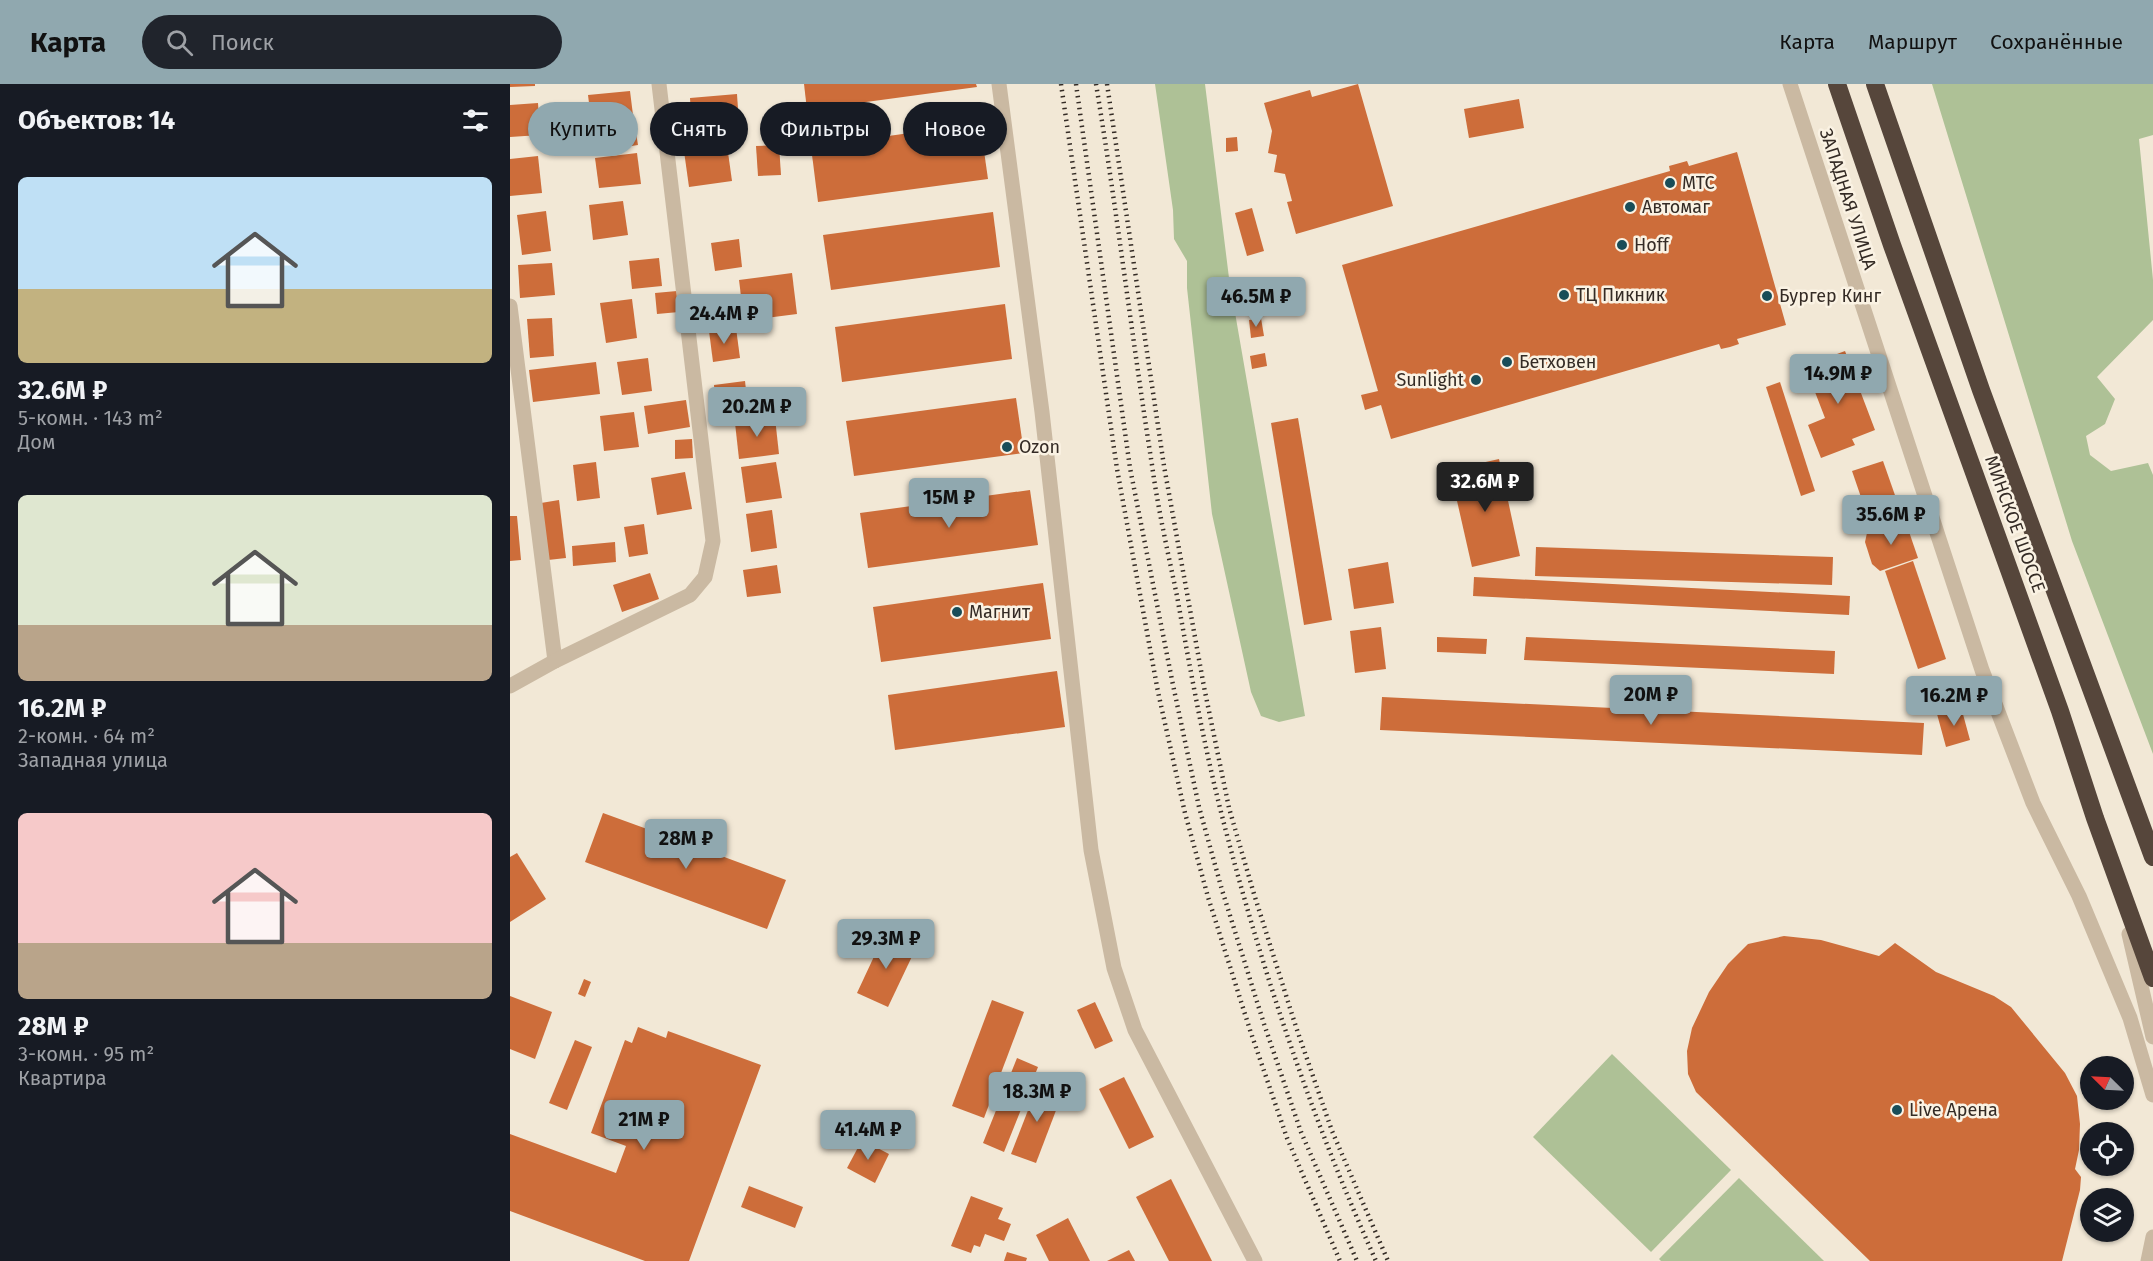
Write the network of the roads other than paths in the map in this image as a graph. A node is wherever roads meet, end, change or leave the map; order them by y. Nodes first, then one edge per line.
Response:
1 (659, 84) edge
2 (999, 84) edge
3 (1790, 84) edge
4 (1837, 84) edge
5 (1875, 84) edge
6 (510, 306) edge
7 (555, 661) junction
8 (510, 686) edge
9 (2153, 857) edge
10 (2114, 869) junction
11 (2153, 978) edge
12 (2153, 1037) edge
13 (2153, 1095) edge
14 (2153, 1237) edge
15 (1255, 1261) edge
16 (2148, 1261) edge

1 - 7 street
2 - 15 street
3 - 13 street, ЗАПАДНАЯ УЛИЦА
4 - 10 highway, МИНСКОЕ ШОССЕ
5 - 9 highway, МИНСКОЕ ШОССЕ
6 - 7 street
7 - 8 street
10 - 11 highway, МИНСКОЕ ШОССЕ
10 - 12 street
14 - 16 street

